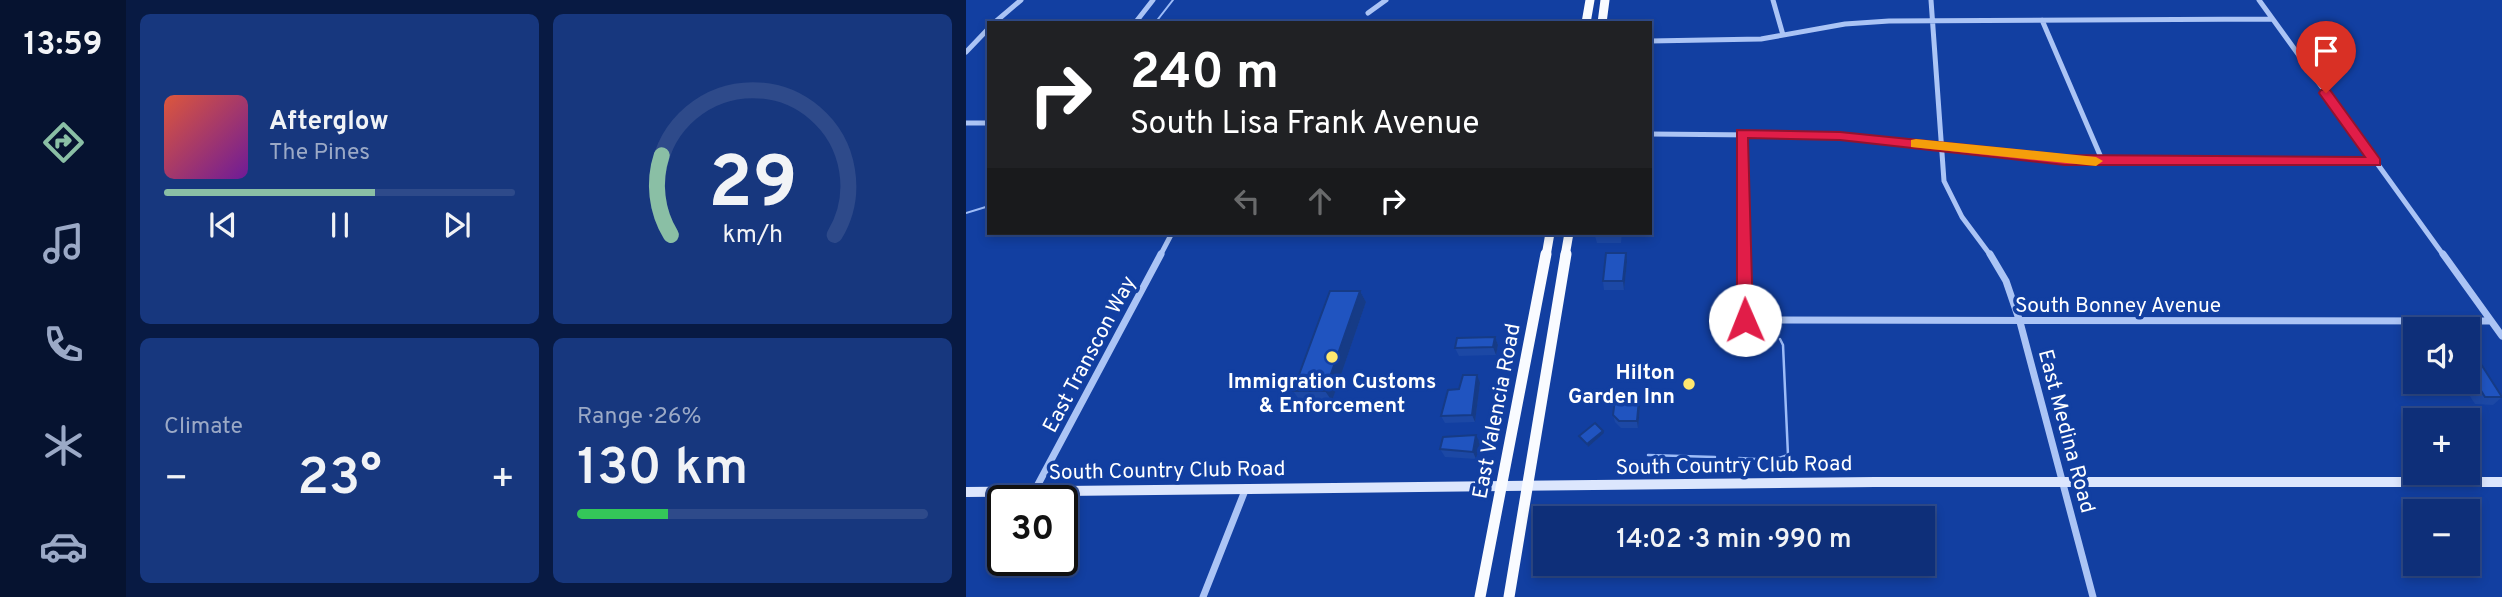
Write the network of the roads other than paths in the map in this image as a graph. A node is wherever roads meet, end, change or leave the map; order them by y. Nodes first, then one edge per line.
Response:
1 (1021, 0) edge
2 (1153, 0) edge
3 (1386, 0) edge
4 (1587, 0) edge
5 (1605, 0) edge
6 (1773, 0) edge
7 (1931, 0) edge
8 (2259, 0) edge
9 (1368, 13) dead end
10 (2272, 19) junction
11 (1934, 20) junction
12 (2042, 20) junction
13 (995, 21) edge
14 (1137, 21) edge
15 (1586, 21) edge
16 (1602, 21) edge
17 (987, 30) edge
18 (1783, 35) junction
19 (1652, 41) edge
20 (966, 52) edge
21 (966, 123) edge
22 (987, 123) edge
23 (1741, 133) junction
24 (1652, 134) edge
25 (1941, 147) junction
26 (2103, 162) junction
27 (2375, 162) junction
28 (1171, 235) edge
29 (1549, 235) edge
30 (1569, 235) edge
31 (2491, 321) junction
32 (2020, 322) junction
33 (2502, 336) edge
34 (2062, 482) junction
35 (2502, 482) edge
36 (1038, 485) edge
37 (1502, 485) junction
38 (1528, 485) junction
39 (1246, 488) junction
40 (1078, 490) edge
41 (987, 492) edge
42 (967, 493) edge
43 (1202, 597) edge
44 (1480, 597) edge
45 (1509, 597) edge
46 (2093, 597) edge

1 - 13 street
2 - 14 street
3 - 9 street
4 - 15 main road
5 - 16 main road
6 - 18 street
7 - 11 street, East Medina Road
8 - 10 street
10 - 12 street
10 - 27 street
11 - 12 street
11 - 18 street
11 - 25 street, East Medina Road
12 - 26 street
17 - 20 street
18 - 19 street
21 - 22 street
23 - 24 street
23 - 25 street
23 - 32 street, South Bonney Avenue
25 - 26 street
25 - 32 street, East Medina Road
26 - 27 street
27 - 31 street
28 - 36 street, East Transcon Way
29 - 37 main road, East Valencia Road
30 - 38 main road, East Valencia Road
31 - 32 street, South Bonney Avenue
31 - 33 street
32 - 34 street, East Medina Road
34 - 35 street, South Country Club Road
34 - 38 street, South Country Club Road
34 - 46 street, East Medina Road
37 - 38 street, South Country Club Road
37 - 39 street, South Country Club Road
37 - 44 main road, East Valencia Road
38 - 45 main road, East Valencia Road
39 - 40 street, South Country Club Road
39 - 43 street
41 - 42 street, South Country Club Road

